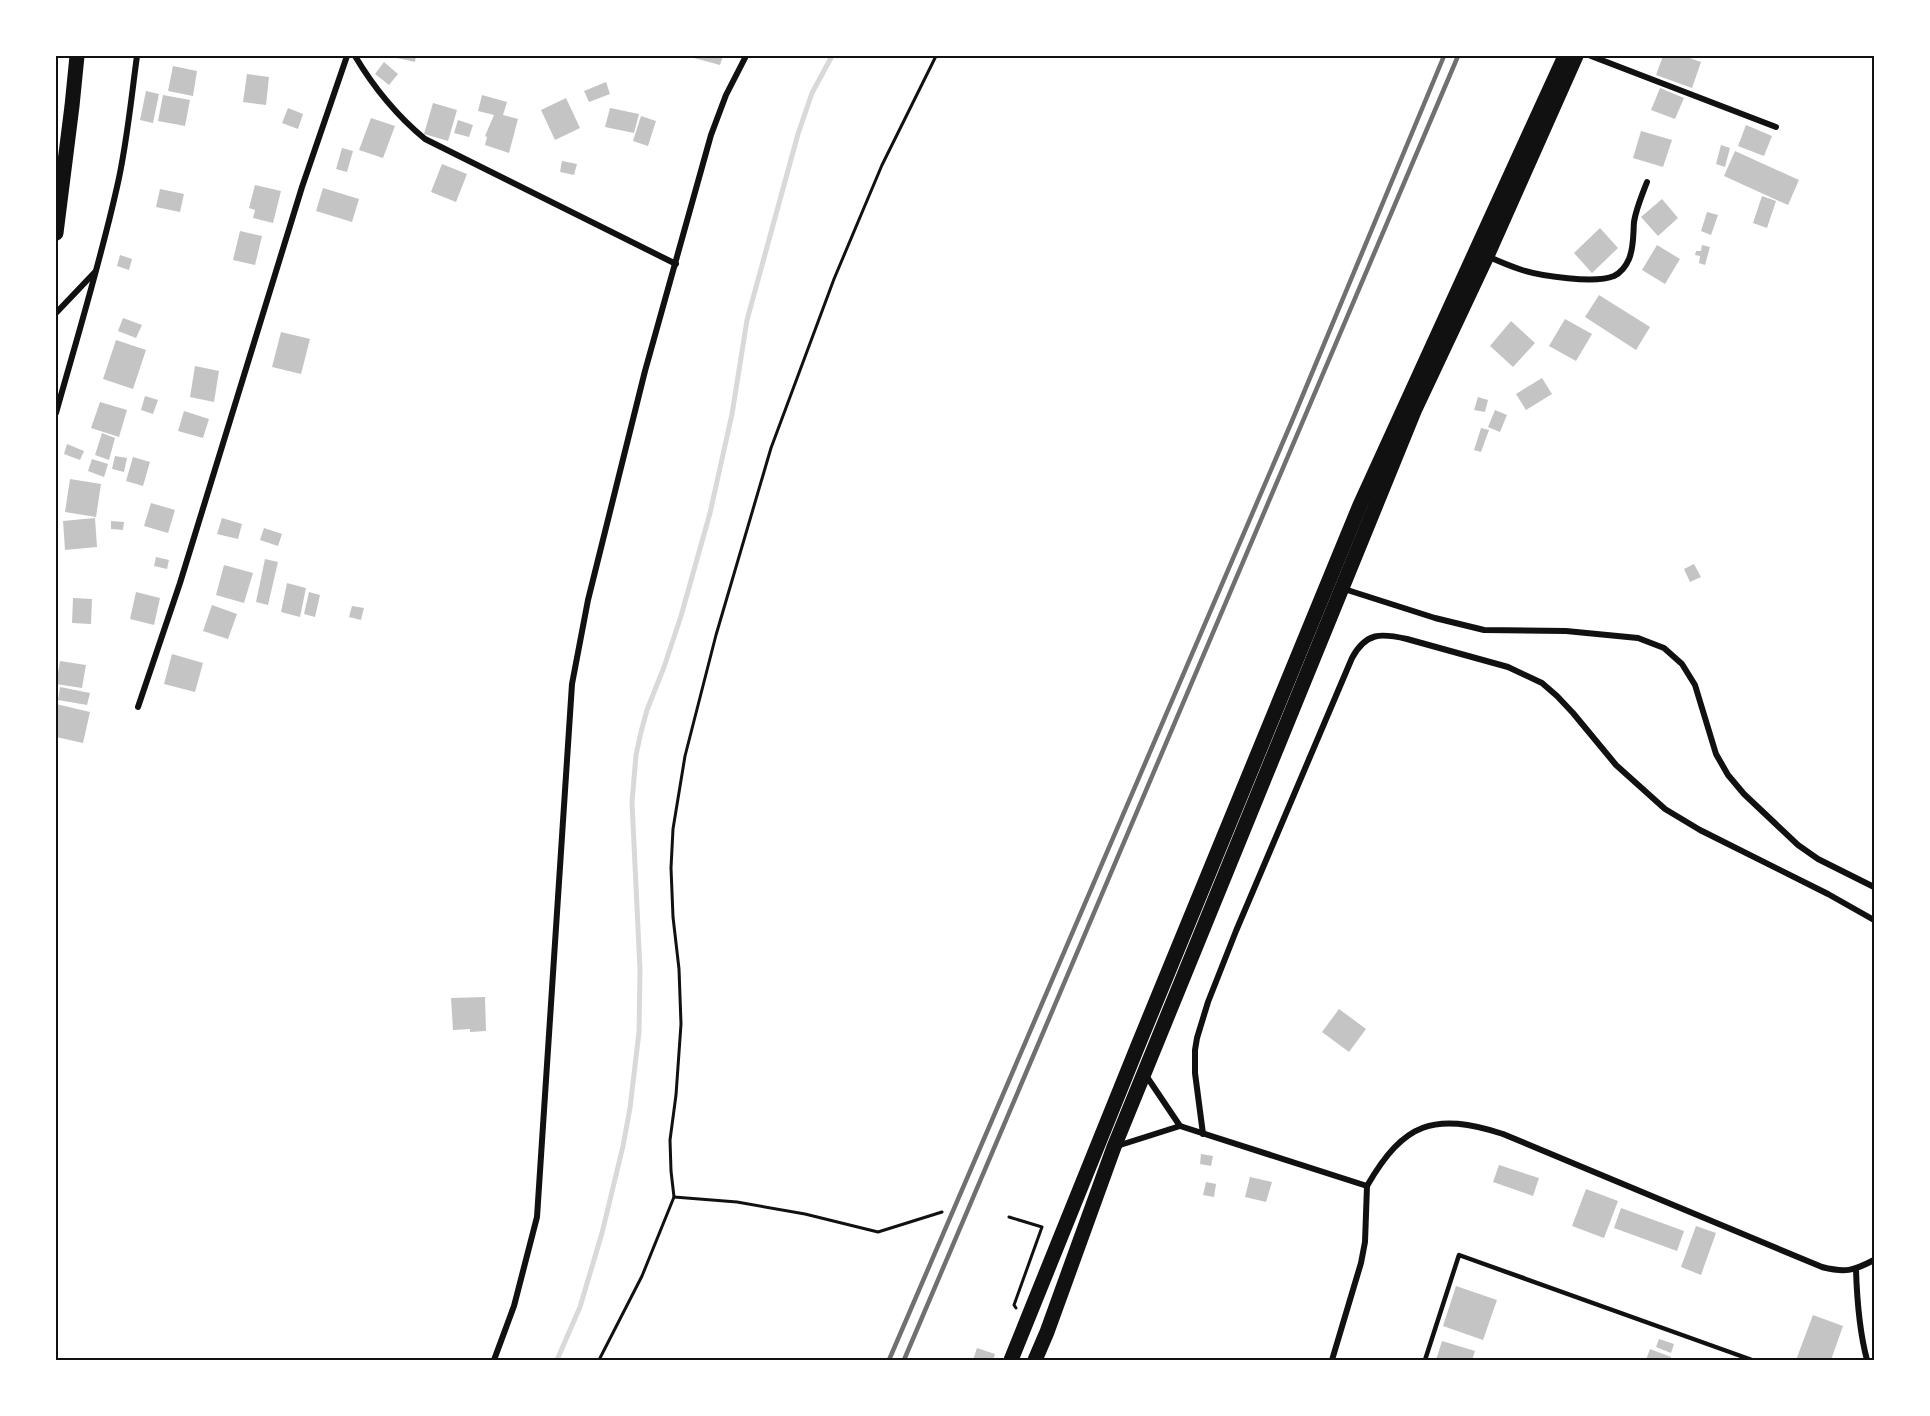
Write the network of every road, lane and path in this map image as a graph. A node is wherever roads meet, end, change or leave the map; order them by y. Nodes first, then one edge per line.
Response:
1 (77, 56) edge
2 (137, 56) edge
3 (347, 56) edge
4 (355, 56) edge
5 (746, 56) edge
6 (936, 56) edge
7 (1565, 56) edge
8 (1576, 56) edge
9 (1591, 56) edge
10 (1776, 127) dead end
11 (1647, 182) dead end
12 (56, 233) edge
13 (1487, 256) junction
14 (676, 264) junction
15 (97, 269) junction
16 (56, 313) edge
17 (56, 413) edge
18 (1341, 588) junction
19 (138, 707) dead end
20 (1875, 887) edge
21 (1875, 920) edge
22 (1144, 1072) junction
23 (1180, 1126) junction
24 (1203, 1134) junction
25 (1114, 1147) junction
26 (1366, 1186) junction
27 (674, 1197) junction
28 (942, 1212) dead end
29 (1009, 1216) dead end
30 (1875, 1260) edge
31 (1856, 1270) junction
32 (1026, 1322) junction
33 (494, 1360) edge
34 (599, 1360) edge
35 (1011, 1360) edge
36 (1035, 1360) edge
37 (1332, 1360) edge
38 (1425, 1360) edge
39 (1752, 1360) edge
40 (1867, 1360) edge

1 - 12 highway
2 - 15 street
3 - 19 street
4 - 14 street
5 - 14 street
6 - 27 path
7 - 32 highway
8 - 13 highway
9 - 10 street
11 - 13 street
13 - 18 highway
14 - 33 street
15 - 16 street
15 - 17 street
18 - 20 street
18 - 22 highway
21 - 24 street
22 - 23 street
22 - 25 highway
23 - 24 street
23 - 25 street
24 - 26 street
25 - 36 highway
26 - 31 street
26 - 37 street
27 - 28 path
27 - 34 path
29 - 32 path
30 - 31 street
31 - 40 street
32 - 35 highway
38 - 39 lane

